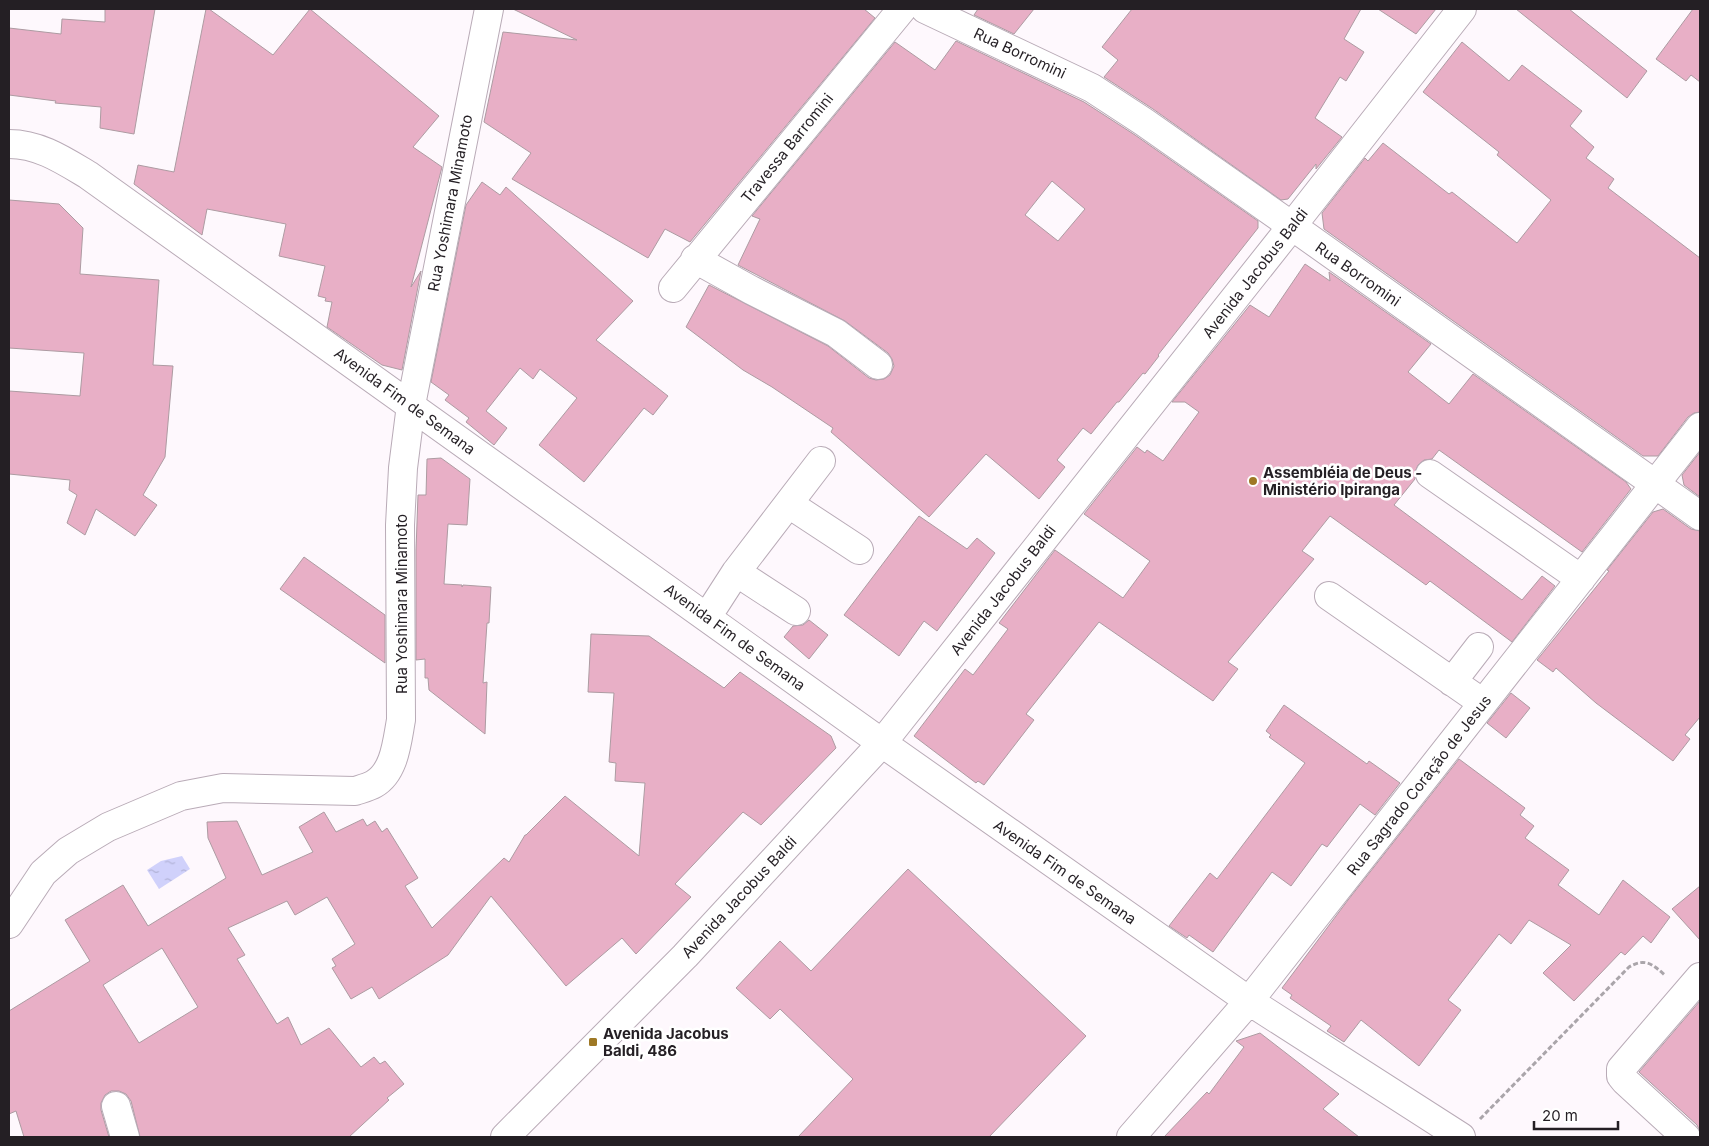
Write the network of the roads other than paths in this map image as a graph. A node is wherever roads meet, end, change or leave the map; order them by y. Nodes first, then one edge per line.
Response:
1 (489, 9) edge
2 (902, 9) edge
3 (925, 9) edge
4 (1462, 9) edge
5 (9, 144) edge
6 (1292, 226) junction
7 (696, 259) junction
8 (673, 288) dead end
9 (878, 365) dead end
10 (411, 405) junction
11 (1700, 427) edge
12 (821, 462) dead end
13 (1430, 474) dead end
14 (1655, 485) junction
15 (789, 504) junction
16 (1700, 516) edge
17 (860, 550) dead end
18 (736, 572) junction
19 (1581, 579) junction
20 (1329, 596) dead end
21 (796, 611) dead end
22 (706, 617) junction
23 (1479, 647) dead end
24 (1452, 682) junction
25 (1483, 703) junction
26 (882, 743) junction
27 (9, 924) edge
28 (1693, 984) edge
29 (1249, 1001) junction
30 (116, 1106) dead end
31 (1468, 1130) edge
32 (125, 1137) edge
33 (505, 1137) edge
34 (1131, 1137) edge
35 (1686, 1137) edge

1 - 10 street, Rua Yoshimara Minamoto
2 - 7 street, Travessa Barromini
3 - 6 street, Rua Borromini
4 - 6 street, Avenida Jacobus Baldi
5 - 10 street, Avenida Fim de Semana
6 - 14 street, Rua Borromini
6 - 26 street, Avenida Jacobus Baldi
7 - 8 street, Travessa Barromini
7 - 9 street
10 - 22 street, Avenida Fim de Semana
10 - 27 street, Rua Yoshimara Minamoto
11 - 14 street, Rua Sagrado Coração de Jesus
12 - 15 street
13 - 19 street
14 - 16 street, Rua Borromini
14 - 19 street, Rua Sagrado Coração de Jesus
15 - 17 street
15 - 18 street
18 - 21 street
18 - 22 street
19 - 25 street, Rua Sagrado Coração de Jesus
20 - 24 street
22 - 26 street, Avenida Fim de Semana
23 - 24 street
24 - 25 street
25 - 29 street, Rua Sagrado Coração de Jesus
26 - 29 street, Avenida Fim de Semana
26 - 33 street, Avenida Jacobus Baldi
28 - 35 street
29 - 31 street, Avenida Fim de Semana
29 - 34 street, Rua Sagrado Coração de Jesus
30 - 32 street

